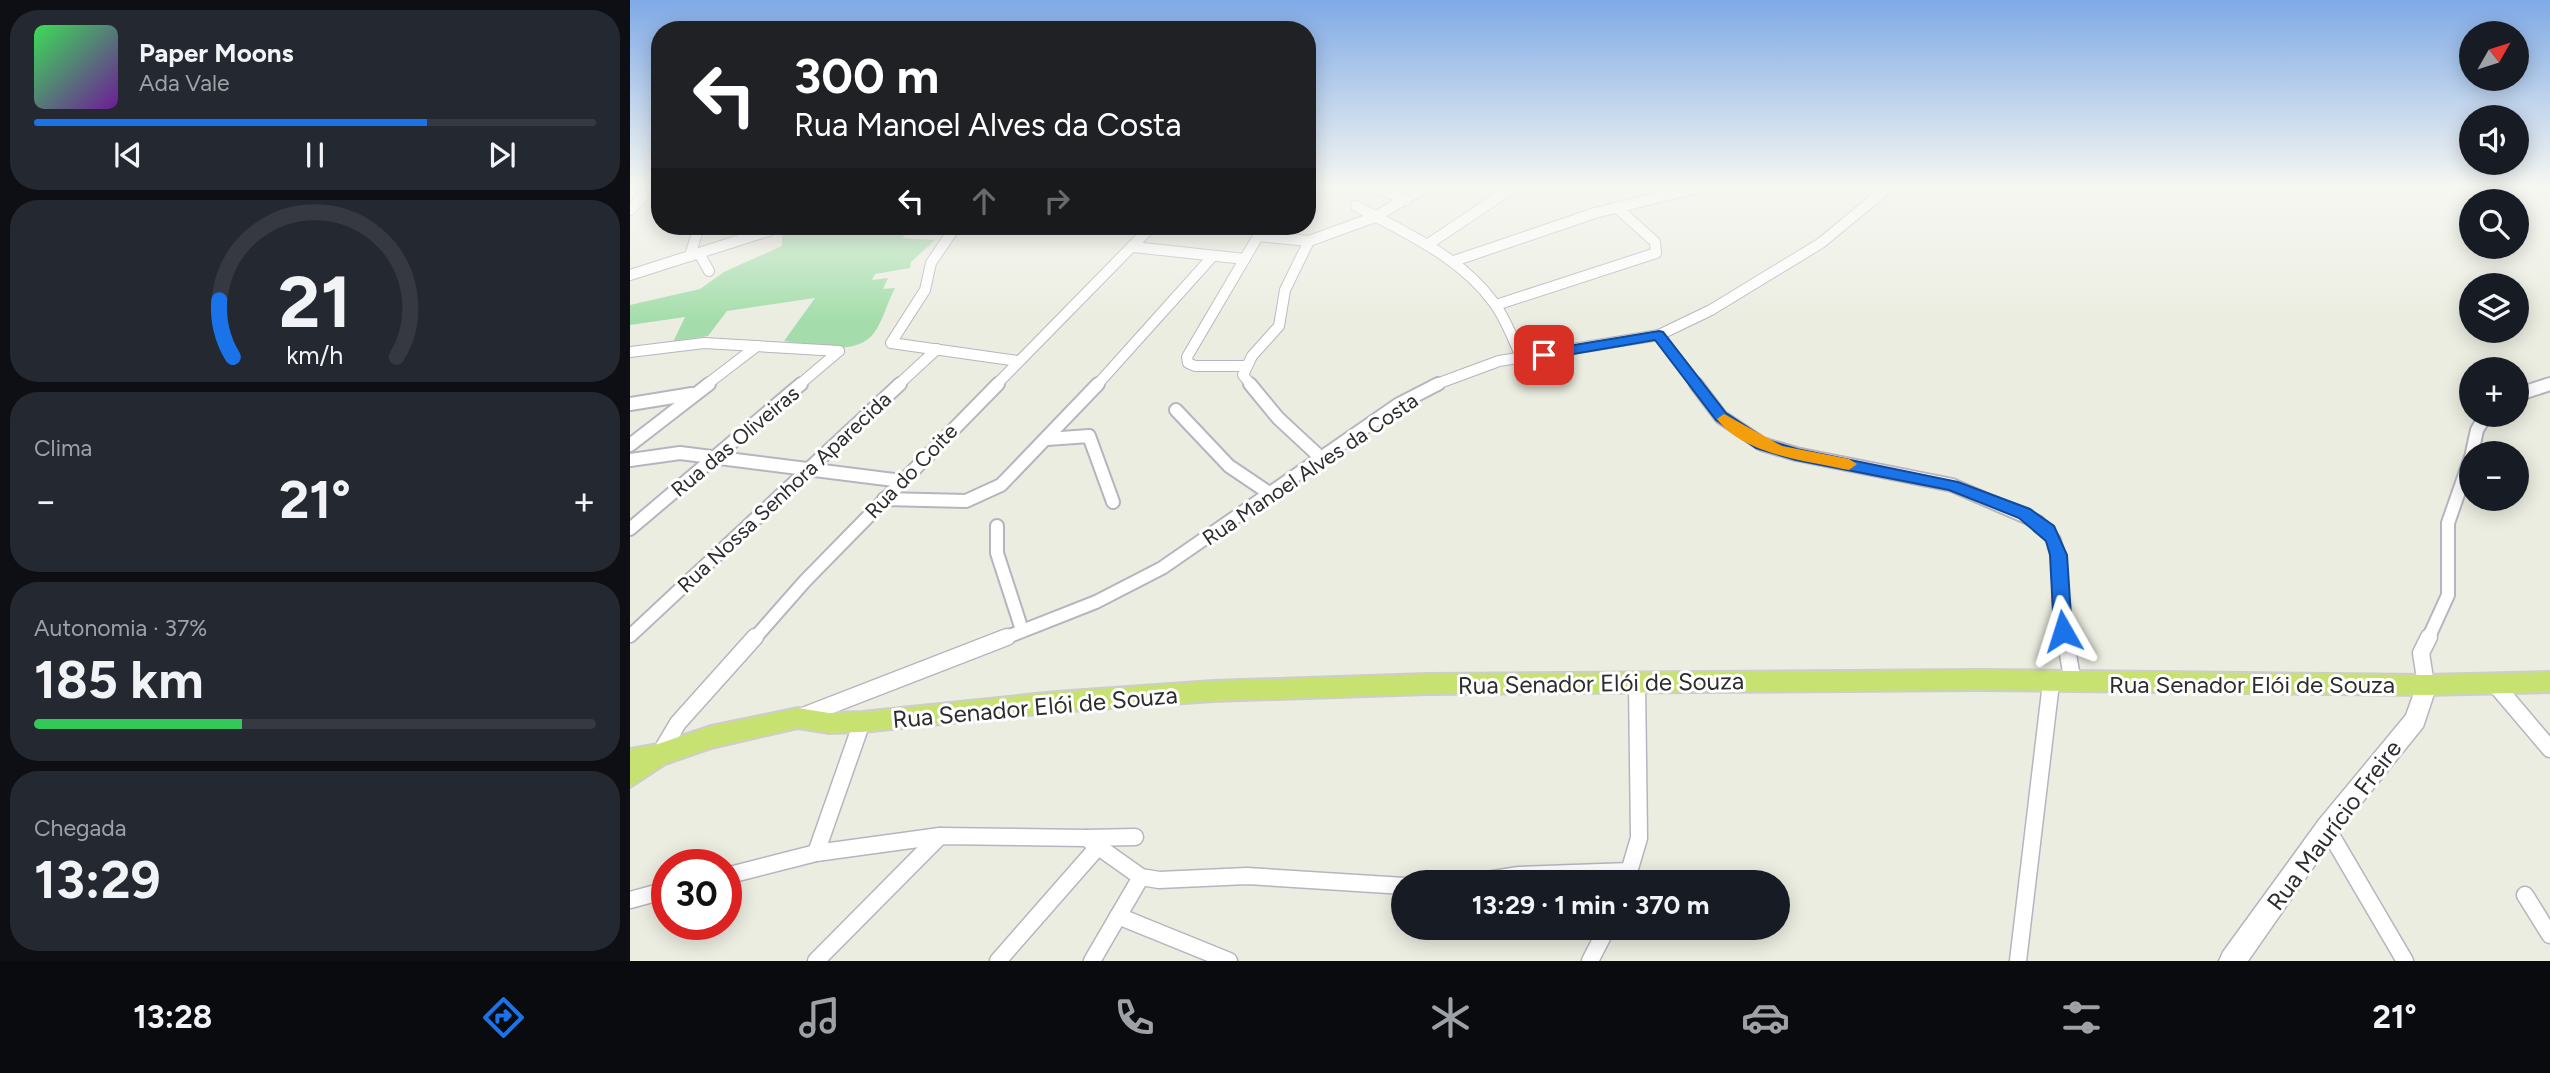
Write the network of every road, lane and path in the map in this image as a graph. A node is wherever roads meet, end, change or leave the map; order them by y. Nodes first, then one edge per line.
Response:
1 (1339, 231) edge
2 (1400, 231) edge
3 (1448, 231) edge
4 (1544, 231) edge
5 (1643, 231) edge
6 (1836, 231) edge
7 (697, 235) edge
8 (755, 235) edge
9 (950, 235) edge
10 (1144, 235) edge
11 (1259, 235) edge
12 (1281, 235) edge
13 (1310, 241) junction
14 (1427, 245) junction
15 (1133, 247) junction
16 (694, 255) junction
17 (1212, 257) junction
18 (1245, 260) junction
19 (1454, 261) junction
20 (709, 271) dead end
21 (630, 275) edge
22 (1496, 305) junction
23 (1659, 335) junction
24 (757, 346) junction
25 (937, 349) junction
26 (630, 352) edge
27 (1521, 358) junction
28 (1018, 361) junction
29 (1246, 366) junction
30 (2550, 384) edge
31 (2529, 391) edge
32 (695, 394) junction
33 (630, 404) edge
34 (1176, 410) dead end
35 (1047, 439) junction
36 (630, 445) edge
37 (1320, 457) junction
38 (715, 458) junction
39 (630, 460) edge
40 (807, 470) junction
41 (902, 481) junction
42 (2459, 492) edge
43 (1272, 495) junction
44 (884, 499) junction
45 (1113, 502) dead end
46 (632, 526) edge
47 (997, 526) dead end
48 (1022, 630) junction
49 (631, 633) edge
50 (1637, 682) junction
51 (2550, 682) edge
52 (2062, 683) junction
53 (2494, 683) junction
54 (2426, 685) junction
55 (798, 718) junction
56 (862, 722) junction
57 (678, 723) joint
58 (2550, 749) edge
59 (658, 755) junction
60 (630, 760) edge
61 (630, 776) edge
62 (2327, 828) junction
63 (940, 835) junction
64 (1135, 837) dead end
65 (1092, 843) junction
66 (816, 853) junction
67 (1629, 870) edge
68 (742, 872) edge
69 (1141, 877) junction
70 (1391, 885) edge
71 (651, 894) edge
72 (2525, 895) dead end
73 (630, 900) edge
74 (1118, 916) junction
75 (2550, 935) edge
76 (1600, 940) edge
77 (816, 961) edge
78 (998, 961) edge
79 (1092, 961) edge
80 (1230, 961) edge
81 (1590, 961) edge
82 (2018, 961) edge
83 (2232, 961) edge
84 (2405, 961) edge

1 - 13 street
2 - 14 street
3 - 14 street
4 - 19 street
5 - 22 street
6 - 23 street, Rua Manoel Alves da Costa
7 - 16 street
8 - 16 street
9 - 25 street
10 - 15 street, Rua do Coite
11 - 18 street
12 - 13 street
13 - 29 street
14 - 19 street
15 - 17 street
15 - 28 street, Rua do Coite
16 - 20 street
16 - 21 street
17 - 18 street
17 - 35 street
18 - 29 street
19 - 22 street
22 - 27 street
23 - 27 street, Rua Manoel Alves da Costa
23 - 52 street
24 - 26 street
24 - 32 street
24 - 38 street, Rua das Oliveiras
25 - 28 street
25 - 40 street, Rua Nossa Senhora Aparecida
27 - 37 street, Rua Manoel Alves da Costa
28 - 41 street, Rua do Coite
29 - 37 street
30 - 31 street
32 - 33 street
32 - 36 street
34 - 43 street
35 - 44 street
35 - 45 street
37 - 43 street, Rua Manoel Alves da Costa
38 - 39 street
38 - 40 street
38 - 46 street, Rua das Oliveiras
40 - 41 street
40 - 49 street, Rua Nossa Senhora Aparecida
41 - 44 street, Rua do Coite
42 - 54 street
43 - 48 street, Rua Manoel Alves da Costa
44 - 57 street, Rua do Coite
47 - 48 street
48 - 55 street, Rua Manoel Alves da Costa
50 - 52 main road, Rua Senador Elói de Souza
50 - 56 main road, Rua Senador Elói de Souza
50 - 67 street
51 - 53 main road, Rua Senador Elói de Souza
52 - 54 main road, Rua Senador Elói de Souza
52 - 82 street
53 - 54 main road, Rua Senador Elói de Souza
53 - 58 street
54 - 62 street, Rua Maurício Freire
55 - 56 main road, Rua Senador Elói de Souza
55 - 59 main road, Rua Senador Elói de Souza
56 - 66 street
57 - 59 street, Rua Senador Elói de Souza
59 - 60 main road, Rua Senador Elói de Souza
59 - 61 main road, Rua Senador Elói de Souza
62 - 83 street, Rua Maurício Freire
62 - 84 street
63 - 65 street
63 - 66 street
63 - 77 street
64 - 65 street
65 - 69 street
65 - 78 street
66 - 68 street
69 - 70 street
69 - 74 street
71 - 73 street
72 - 75 street
74 - 79 street
74 - 80 street
76 - 81 street

